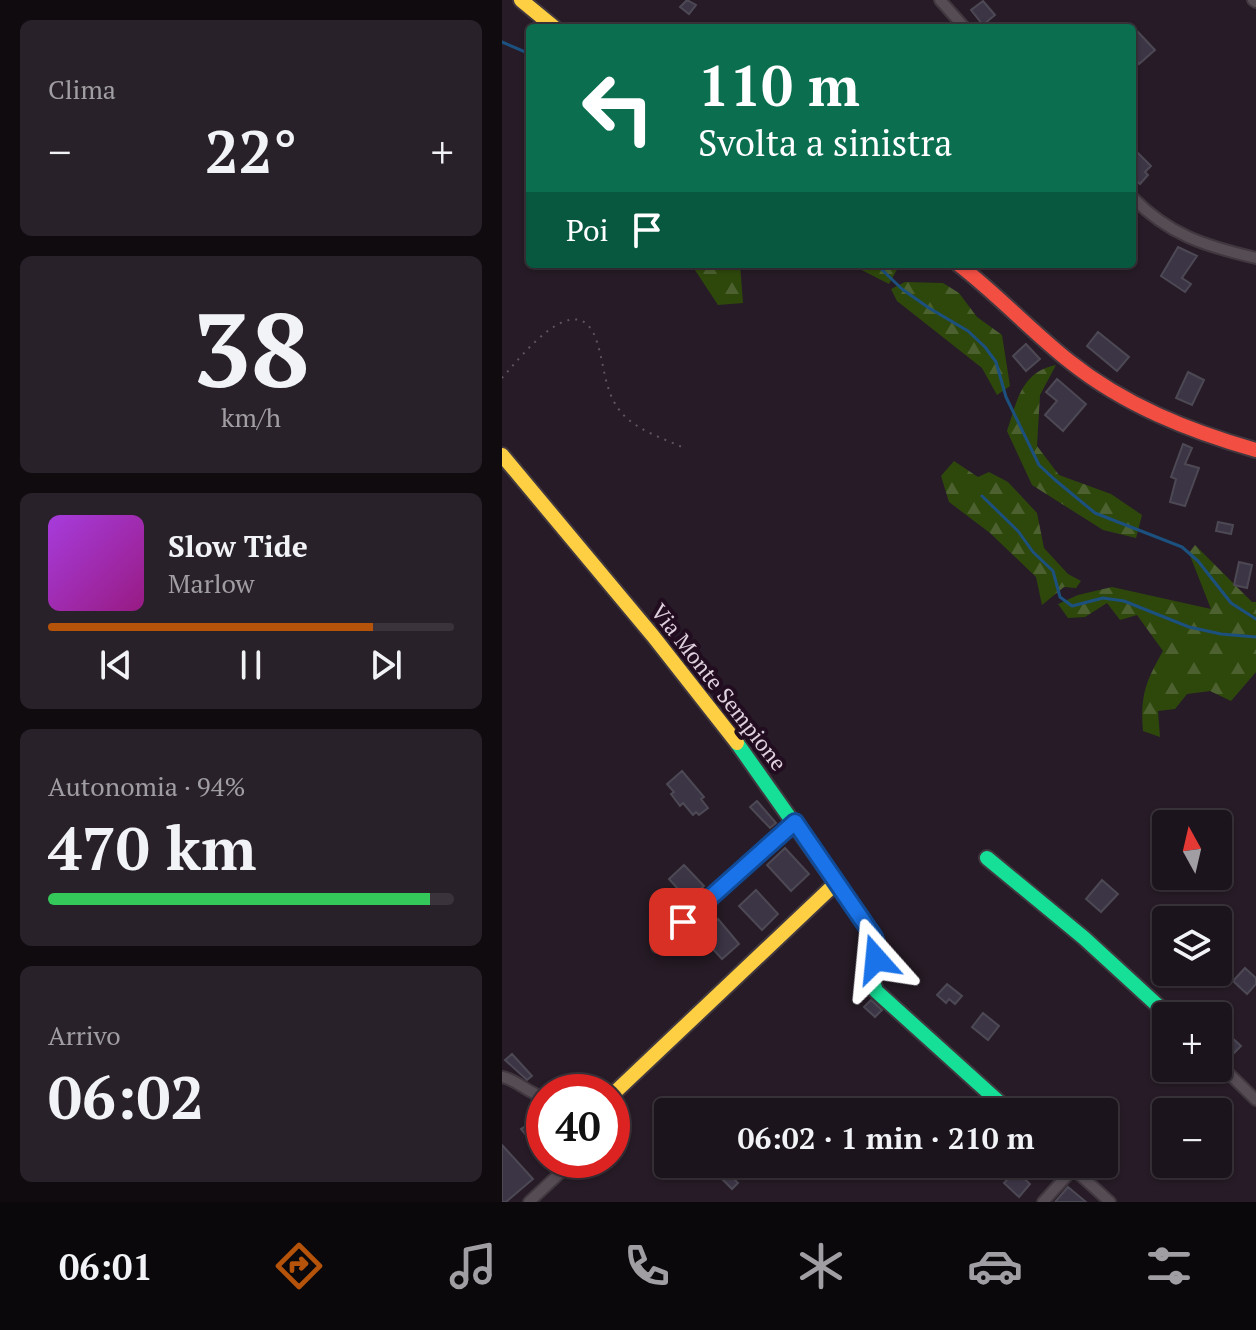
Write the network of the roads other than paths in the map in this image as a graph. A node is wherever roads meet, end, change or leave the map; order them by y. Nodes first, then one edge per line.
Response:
1 (521, 0) edge
2 (940, 0) edge
3 (550, 24) edge
4 (961, 24) edge
5 (1136, 201) edge
6 (1256, 258) edge
7 (963, 268) edge
8 (1256, 450) edge
9 (502, 455) edge
10 (795, 822) junction
11 (987, 858) dead end
12 (836, 883) junction
13 (657, 947) dead end
14 (1154, 1002) edge
15 (502, 1077) edge
16 (1232, 1077) edge
17 (630, 1078) edge
18 (526, 1091) edge
19 (994, 1098) edge
20 (1256, 1100) edge
21 (555, 1178) edge
22 (1062, 1178) edge
23 (1084, 1178) edge
24 (529, 1202) edge
25 (1043, 1202) edge
26 (1110, 1202) edge

1 - 3 street
2 - 4 street
5 - 6 street
7 - 8 street
9 - 10 street, Via Monte Sempione
10 - 12 street, Via Monte Sempione
10 - 13 street
11 - 14 street
12 - 17 street
12 - 19 street, Via Monte Sempione
15 - 18 street
16 - 20 street
21 - 24 street
22 - 25 street
23 - 26 street

